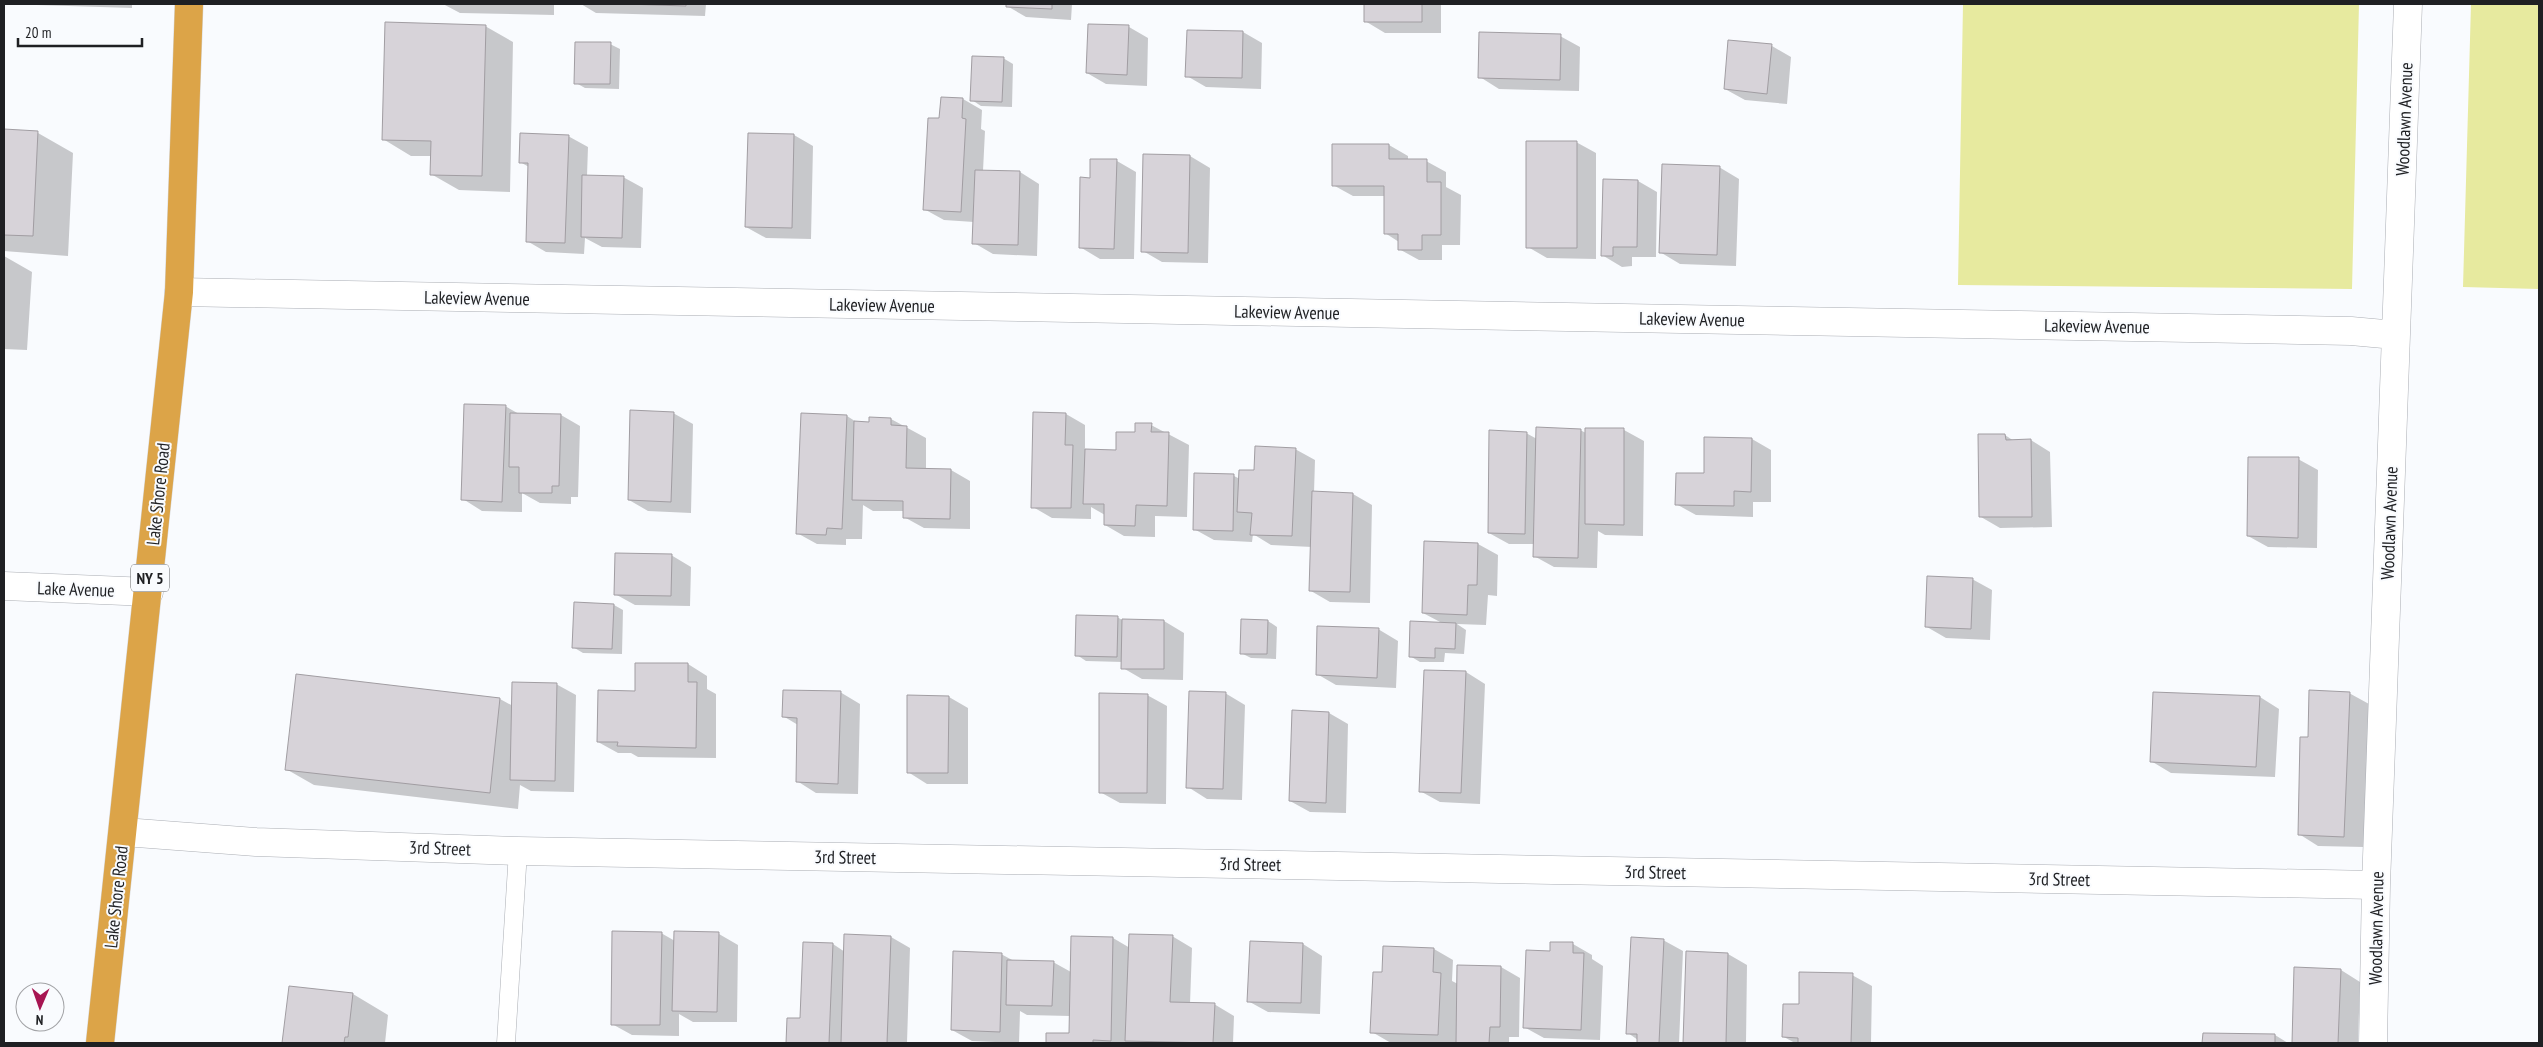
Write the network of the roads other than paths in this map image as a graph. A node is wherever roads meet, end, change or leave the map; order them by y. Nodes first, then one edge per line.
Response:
1 (189, 4) edge
2 (2408, 4) edge
3 (179, 292) junction
4 (2395, 335) junction
5 (4, 586) edge
6 (148, 592) junction
7 (124, 832) junction
8 (518, 851) junction
9 (2376, 885) junction
10 (100, 1043) edge
11 (506, 1043) edge
12 (2373, 1043) edge

1 - 3 highway, Lake Shore Road / NY 5
2 - 4 street, Woodlawn Avenue
3 - 4 street, Lakeview Avenue
3 - 6 highway, Lake Shore Road / NY 5
4 - 9 street, Woodlawn Avenue
5 - 6 street, Lake Avenue
6 - 7 highway, Lake Shore Road / NY 5
7 - 8 street, 3rd Street
7 - 10 highway, Lake Shore Road / NY 5
8 - 9 street, 3rd Street
8 - 11 lane
9 - 12 street, Woodlawn Avenue

